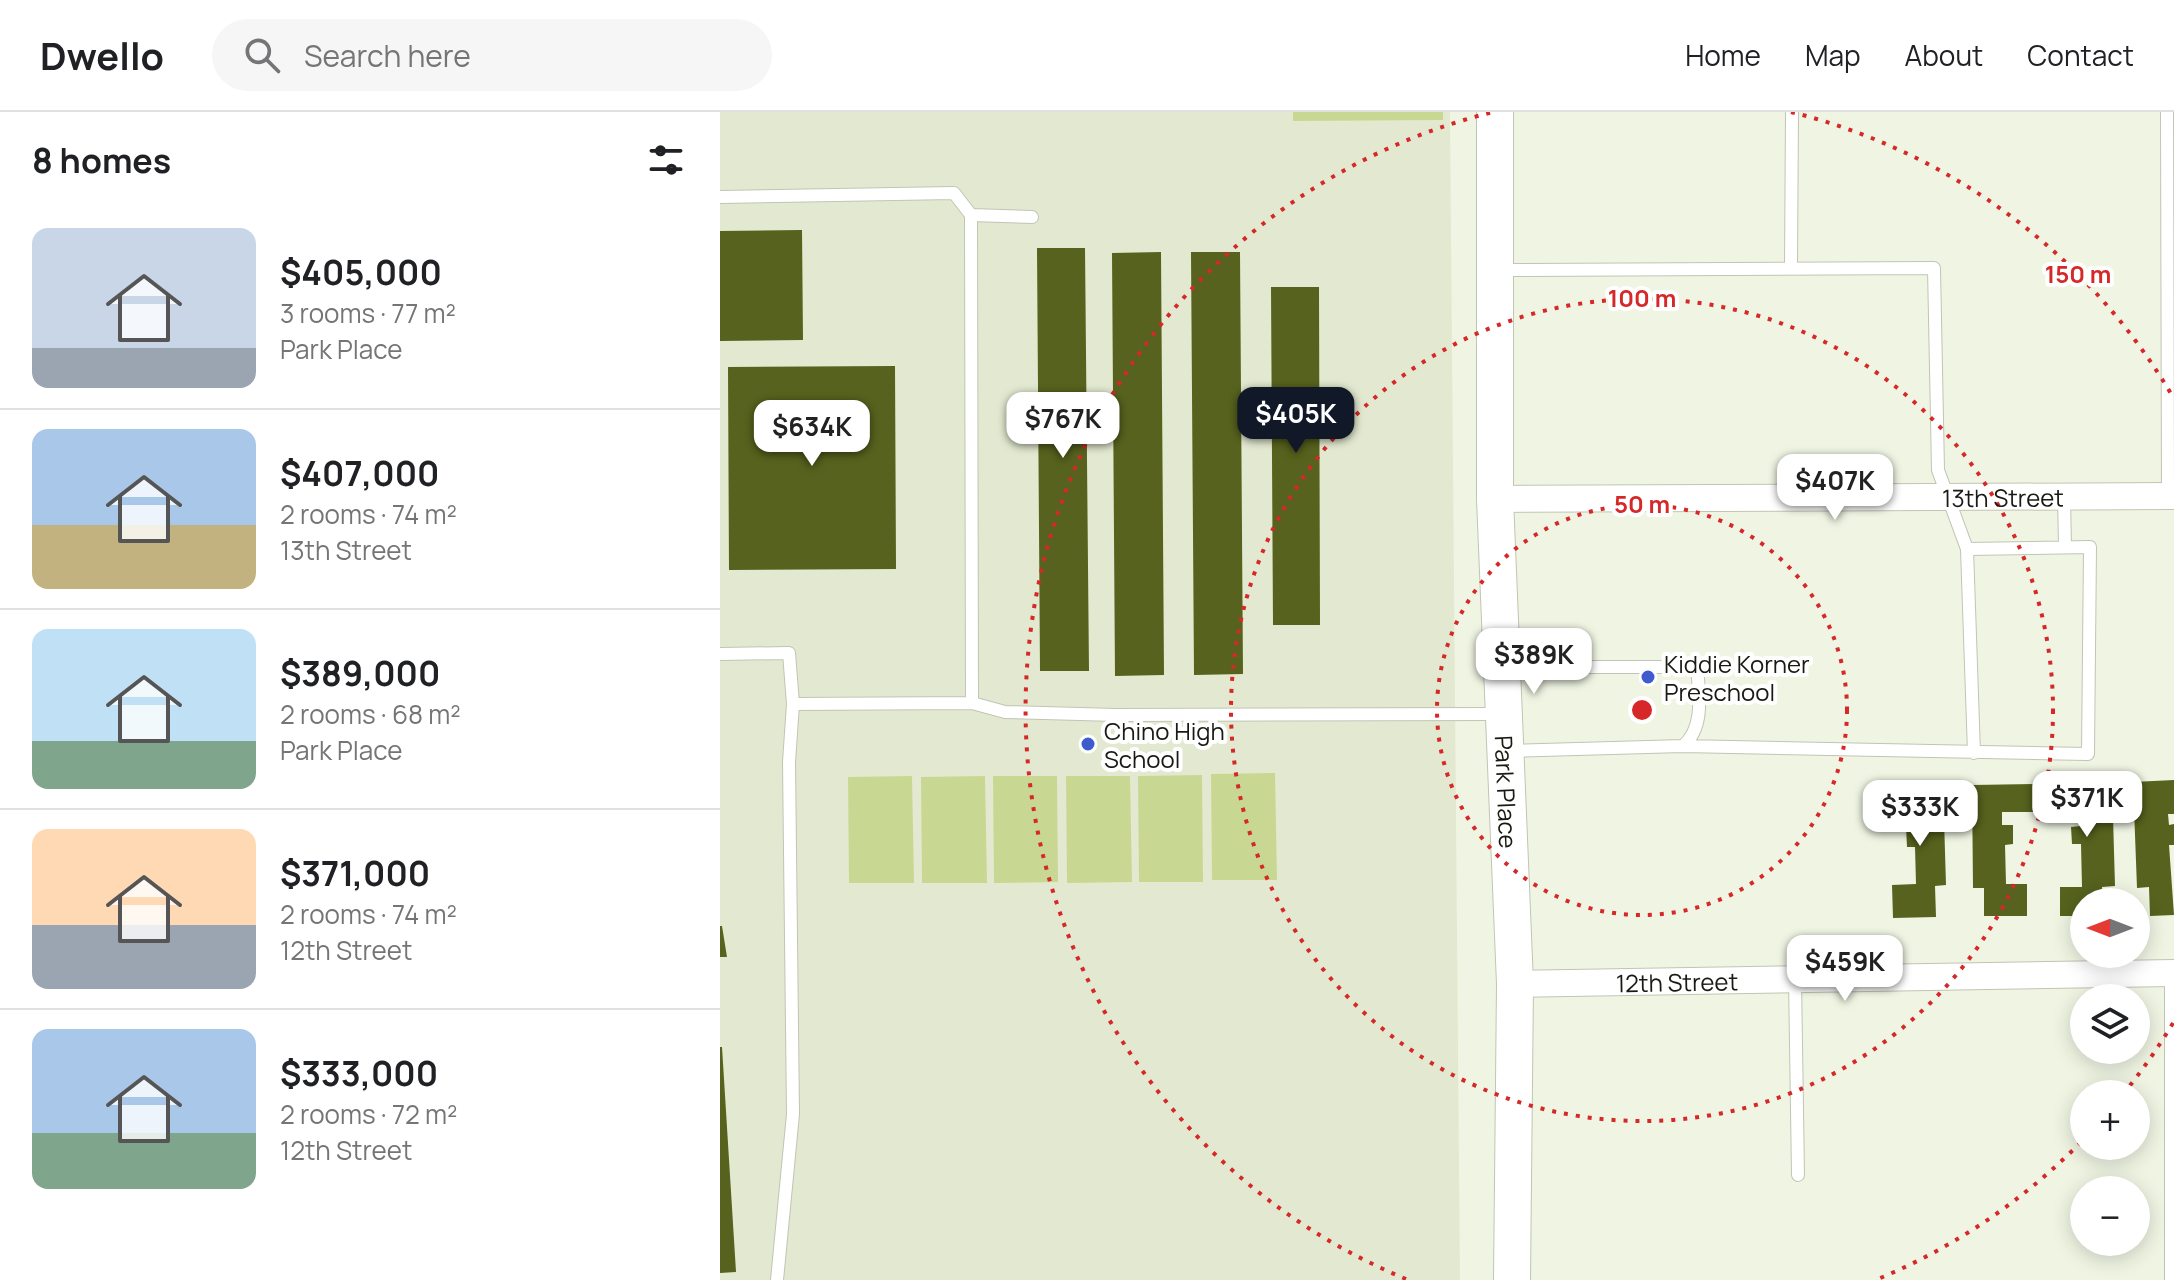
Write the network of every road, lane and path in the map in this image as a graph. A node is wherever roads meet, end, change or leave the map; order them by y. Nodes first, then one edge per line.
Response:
1 (1495, 112) edge
2 (1792, 112) edge
3 (2167, 112) edge
4 (720, 197) edge
5 (971, 215) junction
6 (1032, 217) dead end
7 (1791, 267) junction
8 (1495, 270) junction
9 (1948, 496) junction
10 (2064, 496) junction
11 (2171, 496) edge
12 (1495, 499) junction
13 (2065, 547) junction
14 (1967, 549) junction
15 (720, 654) edge
16 (1502, 667) junction
17 (972, 703) junction
18 (793, 704) junction
19 (1504, 714) junction
20 (1683, 746) junction
21 (1505, 751) junction
22 (1974, 753) junction
23 (2172, 973) edge
24 (1795, 979) junction
25 (1515, 984) junction
26 (1798, 1175) dead end
27 (777, 1280) edge
28 (1512, 1280) edge
29 (2171, 1280) edge

1 - 8 street, Park Place
2 - 7 lane
3 - 11 lane
4 - 5 lane
5 - 6 lane
5 - 17 lane
7 - 8 lane
7 - 9 lane
8 - 12 street, Park Place
9 - 10 street, 13th Street
9 - 12 street, 13th Street
9 - 14 lane
10 - 11 street, 13th Street
10 - 13 lane
12 - 16 street, Park Place
13 - 14 lane
13 - 22 lane
14 - 22 lane
15 - 18 lane
16 - 19 street, Park Place
16 - 20 lane
17 - 18 lane
17 - 19 lane
18 - 27 lane
19 - 21 street, Park Place
20 - 21 lane
20 - 22 lane
21 - 25 street, Park Place
23 - 24 street, 12th Street
23 - 29 lane
24 - 25 street, 12th Street
24 - 26 lane
25 - 28 street, Park Place

